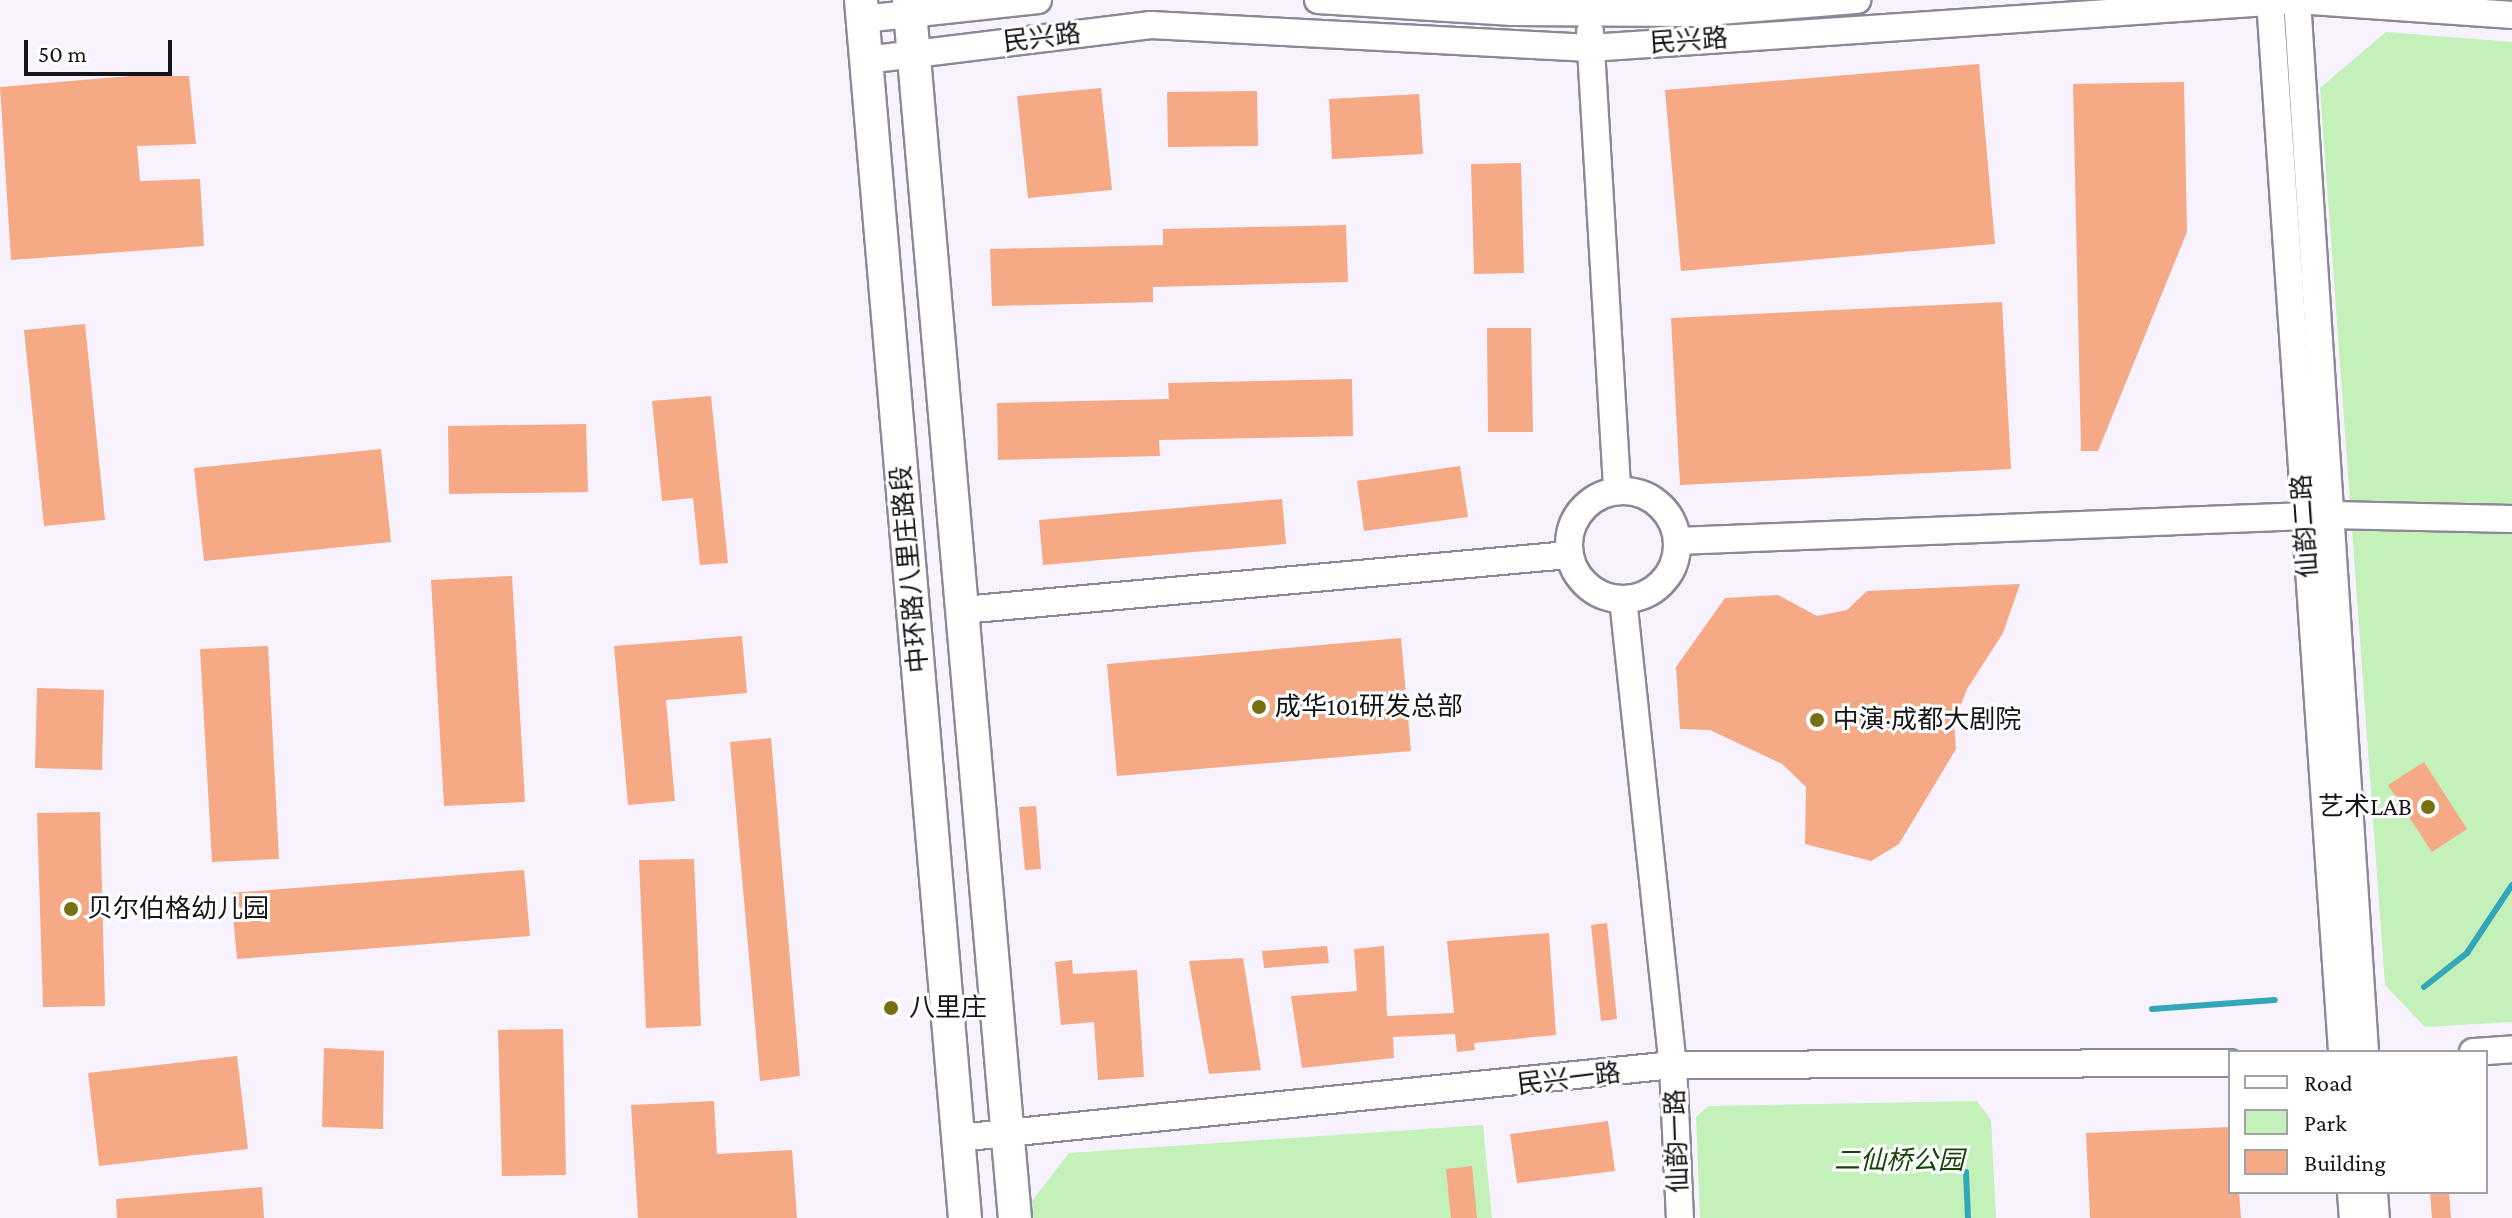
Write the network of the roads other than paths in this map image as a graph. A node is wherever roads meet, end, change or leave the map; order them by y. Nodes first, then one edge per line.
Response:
1 (1038, 0) edge
2 (1318, 0) edge
3 (1857, 0) edge
4 (2297, 0) edge
5 (2270, 1) edge
6 (1589, 6) edge
7 (910, 7) edge
8 (862, 10) edge
9 (2512, 15) edge
10 (1590, 48) junction
11 (914, 54) junction
12 (866, 60) junction
13 (1617, 491) junction
14 (2331, 515) junction
15 (2304, 517) junction
16 (2512, 519) edge
17 (1677, 541) junction
18 (1569, 555) junction
19 (1623, 599) junction
20 (963, 610) junction
21 (2512, 1049) edge
22 (2342, 1050) edge
23 (2365, 1050) edge
24 (2488, 1051) edge
25 (2228, 1063) edge
26 (1673, 1065) junction
27 (1010, 1134) junction
28 (958, 1138) junction
29 (2351, 1194) edge
30 (2374, 1194) edge
31 (965, 1218) edge
32 (1015, 1218) edge
33 (1680, 1218) edge
34 (2353, 1218) edge
35 (2376, 1218) edge

1 - 7 street, 民兴路
2 - 6 street, 民兴路
3 - 6 street, 民兴路
4 - 5 street, 民兴路
4 - 9 street, 民兴路
4 - 14 street, 仙韵二路
5 - 10 street, 民兴路
5 - 15 street, 仙韵二路
6 - 10 street
7 - 8 street, 民兴路
7 - 11 main road, 中环路八里庄路段
8 - 12 main road, 中环路八里庄路段
10 - 11 street, 民兴路
10 - 13 street
11 - 12 street, 民兴路
11 - 20 main road, 中环路八里庄路段
12 - 28 main road, 中环路八里庄路段
13 - 17 street
13 - 18 street
14 - 15 street
14 - 16 street
14 - 23 street, 仙韵二路
15 - 17 street
15 - 22 street, 仙韵二路
17 - 19 street
18 - 19 street
18 - 20 street
19 - 26 street, 仙韵一路
20 - 27 main road, 中环路八里庄路段
21 - 24 street
25 - 26 street, 民兴一路
26 - 27 street, 民兴一路
26 - 33 street, 仙韵一路
27 - 28 street, 民兴一路
27 - 32 main road, 中环路八里庄路段
28 - 31 main road, 中环路八里庄路段
29 - 34 street
30 - 35 street

